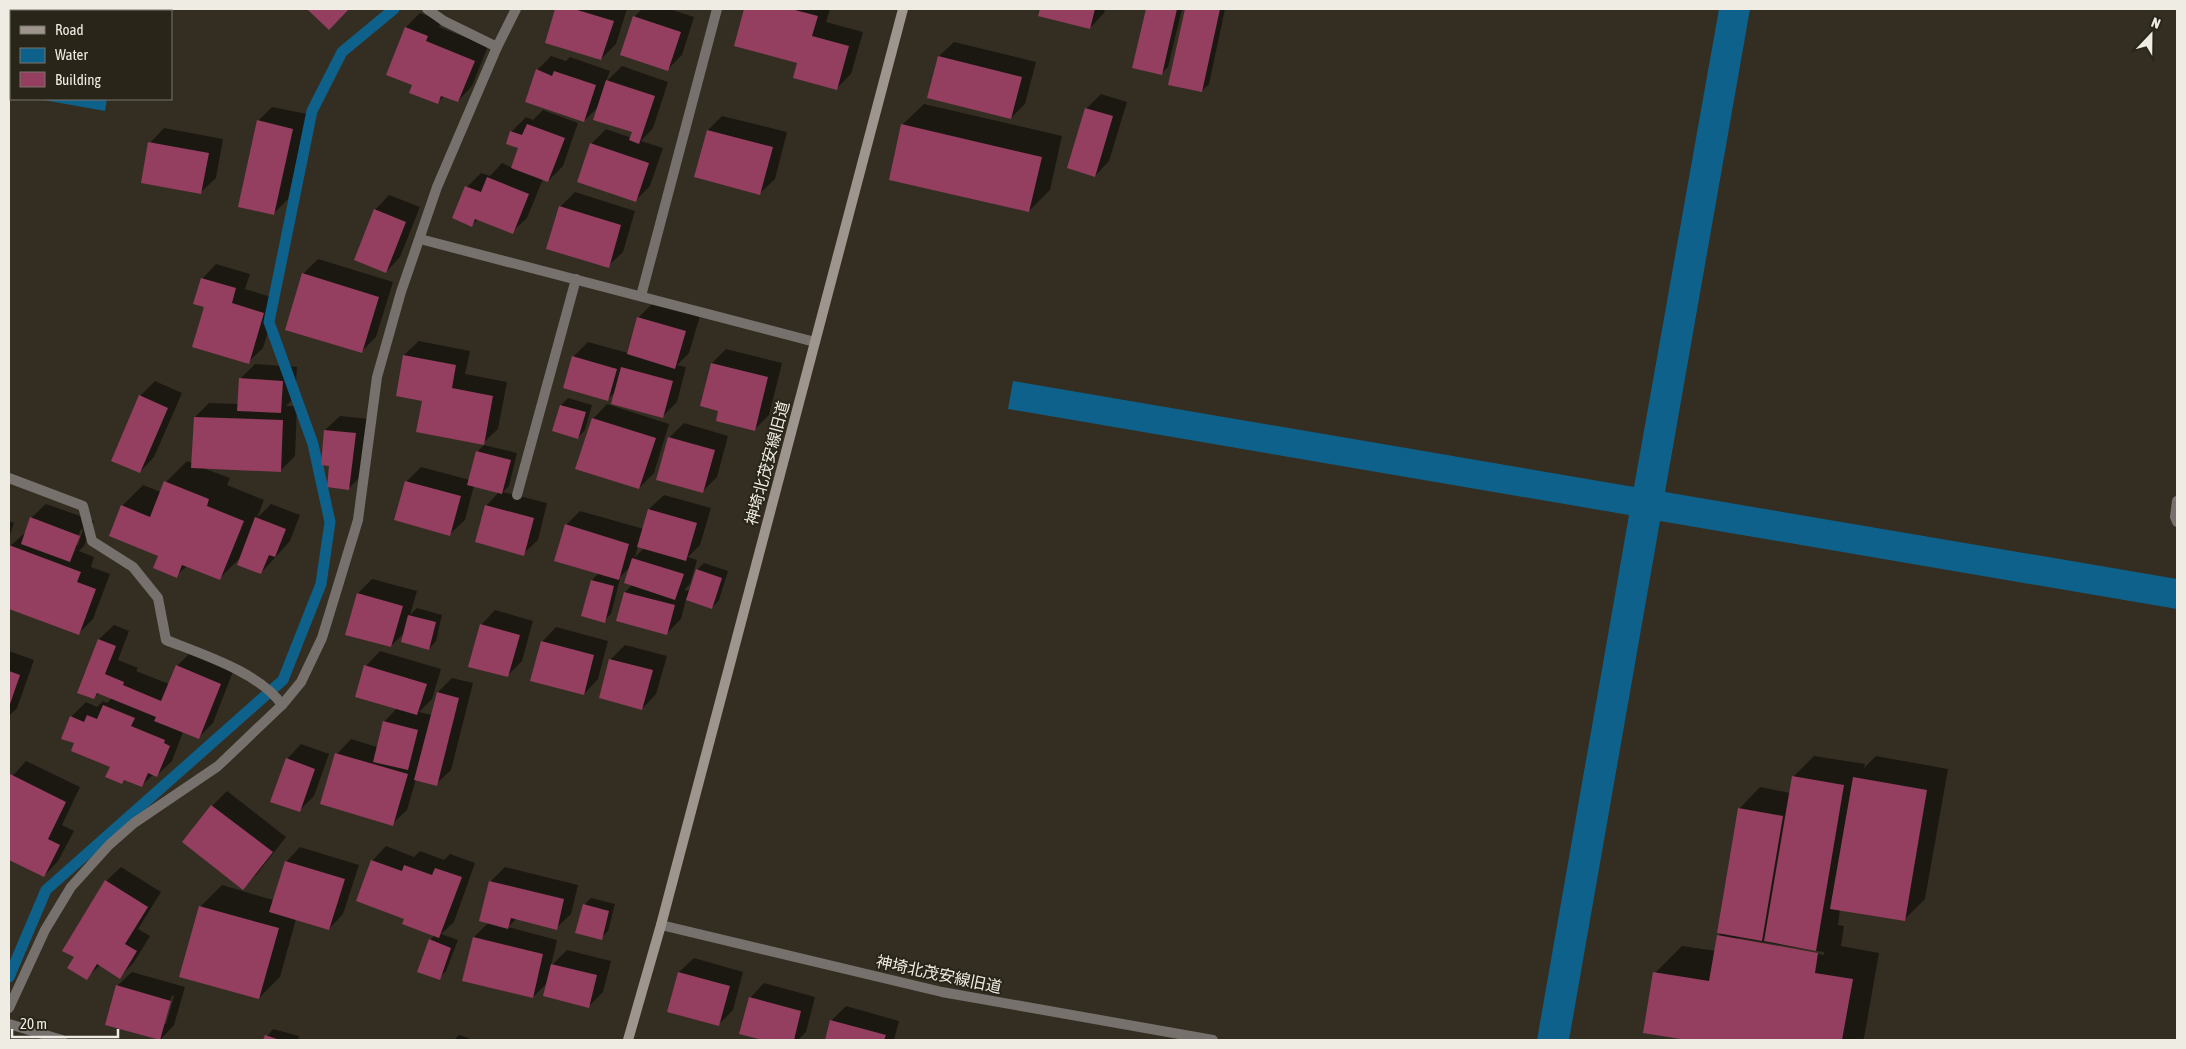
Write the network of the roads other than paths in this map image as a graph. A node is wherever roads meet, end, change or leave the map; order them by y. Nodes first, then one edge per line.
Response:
1 (427, 9) edge
2 (516, 9) edge
3 (717, 9) edge
4 (903, 9) edge
5 (497, 47) junction
6 (420, 238) junction
7 (576, 279) junction
8 (641, 296) junction
9 (815, 342) junction
10 (9, 478) edge
11 (517, 494) dead end
12 (2177, 501) edge
13 (2177, 522) edge
14 (280, 701) junction
15 (661, 925) junction
16 (9, 1008) edge
17 (9, 1024) edge
18 (62, 1040) edge
19 (628, 1040) edge
20 (1213, 1040) edge

1 - 5 street
2 - 5 street
3 - 8 street
4 - 9 street, 神埼北茂安線旧道
5 - 6 street
6 - 7 street
6 - 14 street
7 - 8 street
7 - 11 street
8 - 9 street
9 - 15 street, 神埼北茂安線旧道
10 - 14 street
12 - 13 street
14 - 16 street
15 - 19 street, 神埼北茂安線旧道
15 - 20 street, 神埼北茂安線旧道
17 - 18 street

